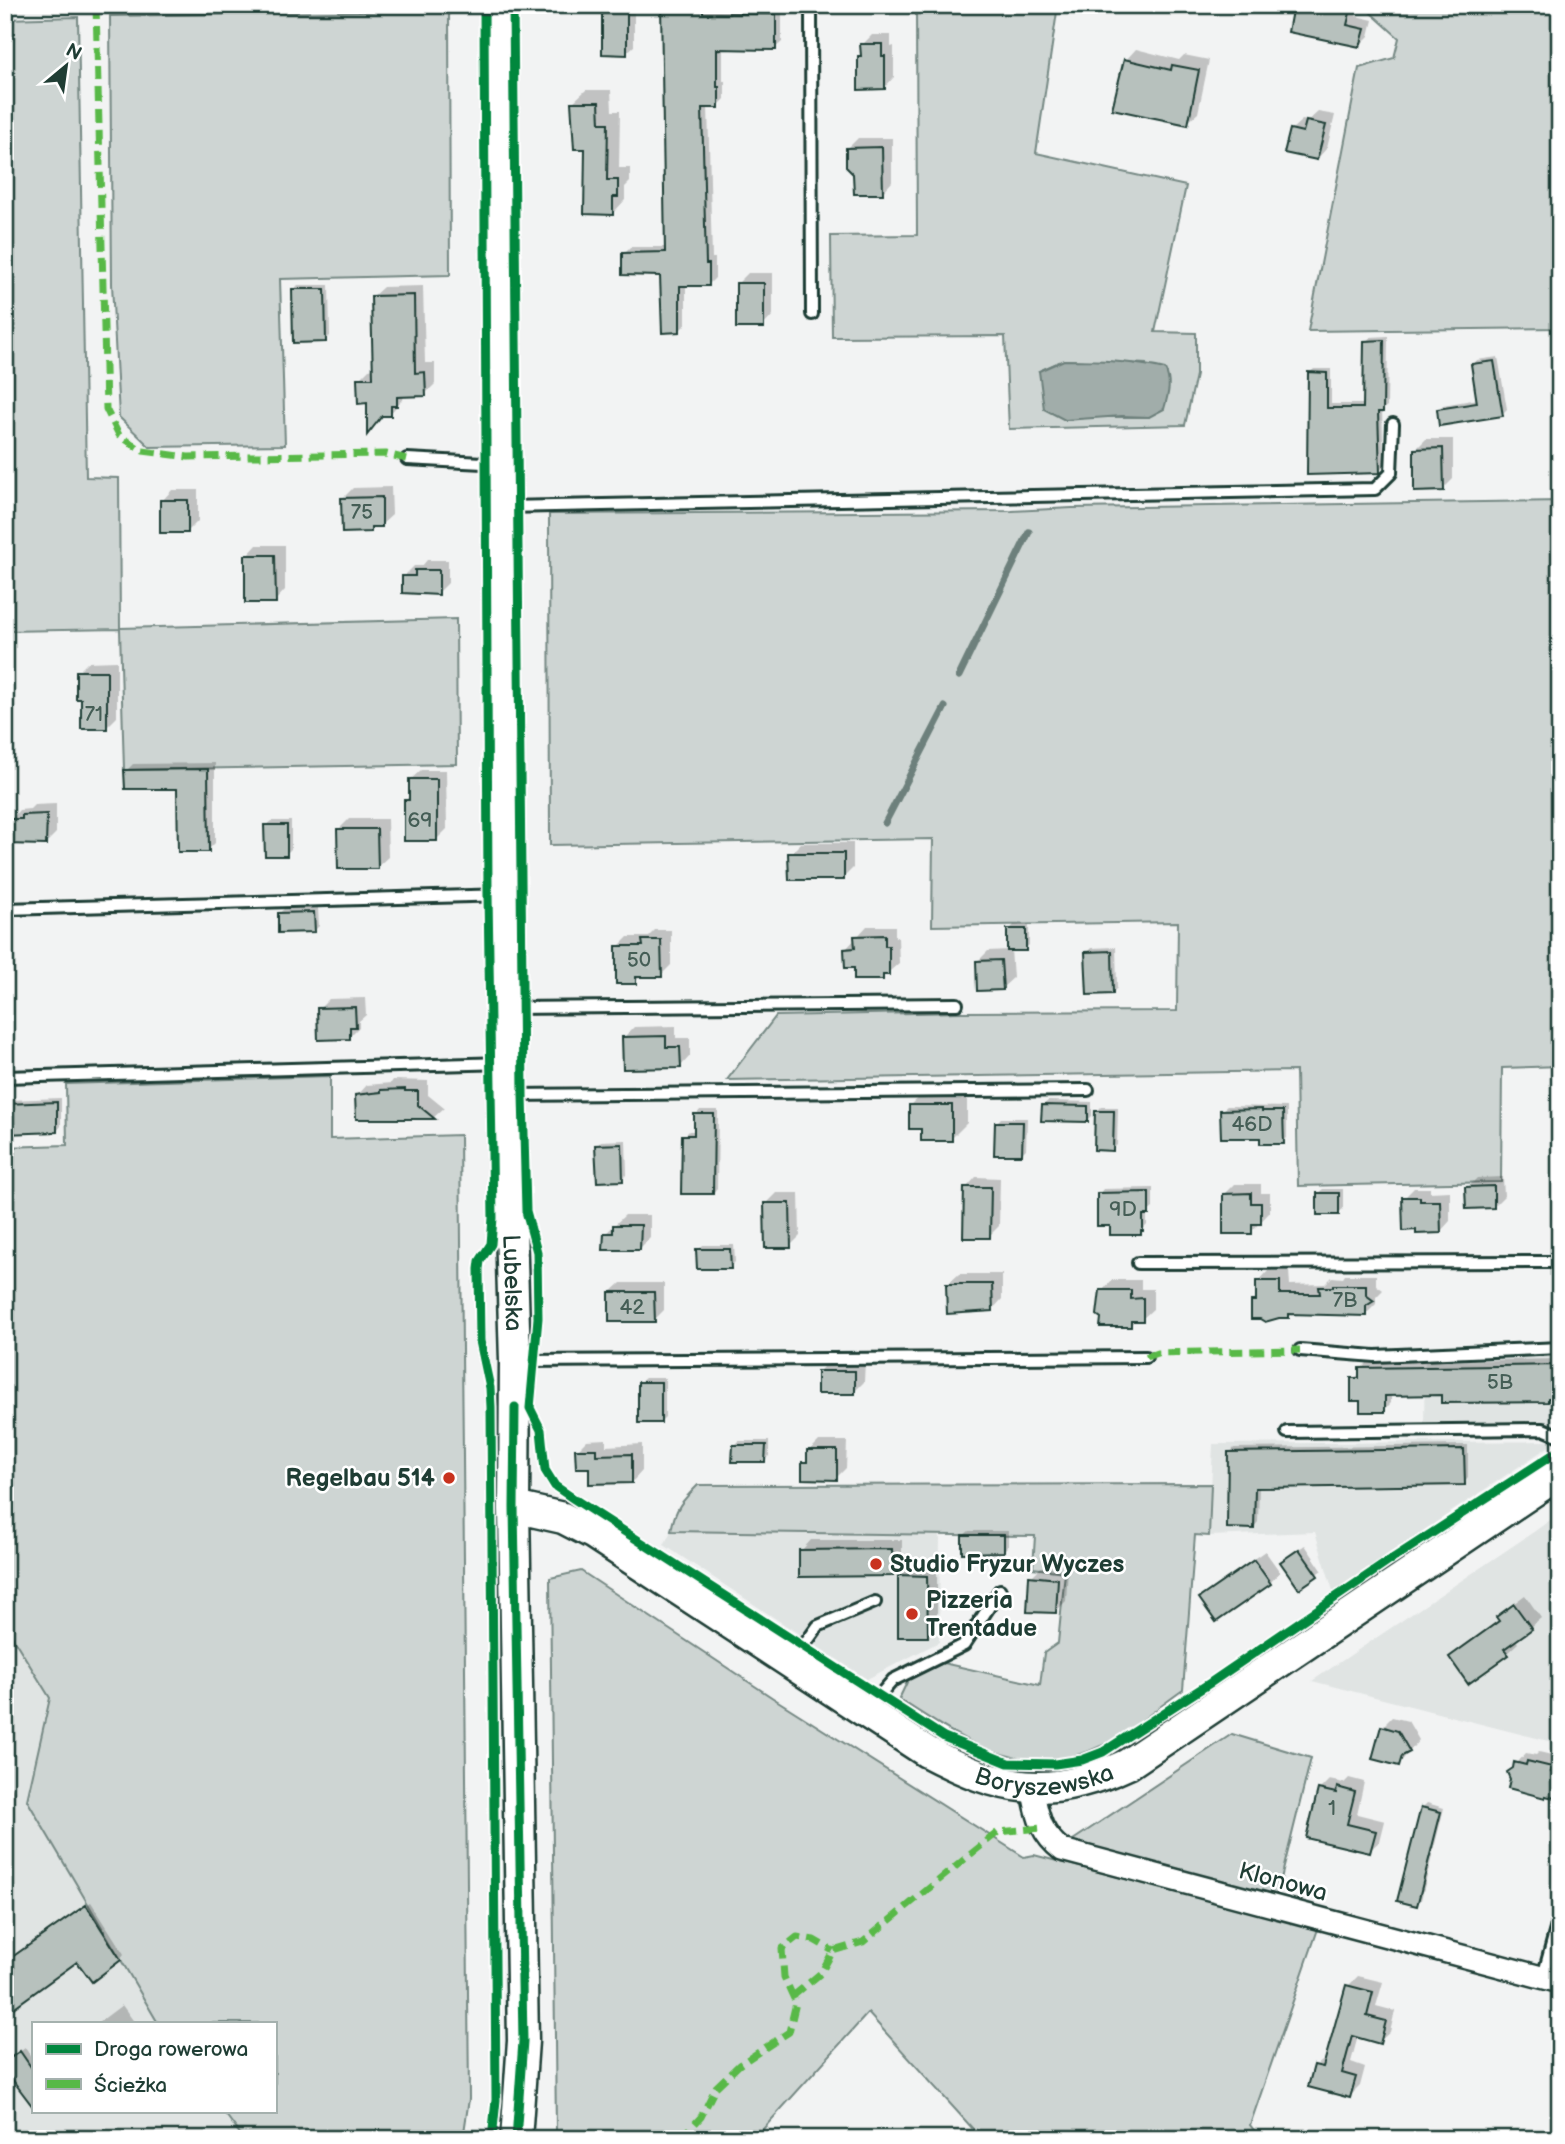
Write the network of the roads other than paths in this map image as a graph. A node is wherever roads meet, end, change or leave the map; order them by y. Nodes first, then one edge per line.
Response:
1 (499, 5) edge
2 (811, 5) edge
3 (812, 314) dead end
4 (1393, 424) dead end
5 (407, 459) dead end
6 (505, 464) junction
7 (506, 507) junction
8 (509, 895) junction
9 (5, 909) edge
10 (957, 1004) dead end
11 (509, 1007) junction
12 (508, 1063) junction
13 (5, 1077) edge
14 (1088, 1090) dead end
15 (507, 1095) junction
16 (1560, 1262) edge
17 (1138, 1263) dead end
18 (1560, 1348) edge
19 (1300, 1350) dead end
20 (1146, 1357) dead end
21 (515, 1361) junction
22 (1287, 1432) dead end
23 (1560, 1436) edge
24 (1560, 1473) edge
25 (514, 1507) junction
26 (1000, 1590) dead end
27 (875, 1602) dead end
28 (791, 1663) junction
29 (865, 1713) junction
30 (1032, 1788) junction
31 (1560, 1914) edge
32 (1551, 1980) edge
33 (516, 2139) edge

1 - 6 main road, Lubelska
2 - 3 lane
4 - 7 lane
5 - 6 lane
6 - 7 main road, Lubelska
7 - 8 main road, Lubelska
8 - 9 lane
8 - 11 main road, Lubelska
10 - 11 lane
11 - 12 main road, Lubelska
12 - 13 lane
12 - 15 main road, Lubelska
14 - 15 lane
15 - 21 main road, Lubelska
16 - 17 lane
18 - 19 lane
20 - 21 lane
21 - 25 main road, Lubelska
22 - 23 lane
24 - 30 main road, Boryszewska
25 - 28 main road, Boryszewska
25 - 33 main road, Lubelska
26 - 29 lane
27 - 28 lane
28 - 29 main road, Boryszewska
29 - 30 main road, Boryszewska
30 - 32 street, Klonowa
31 - 32 lane

